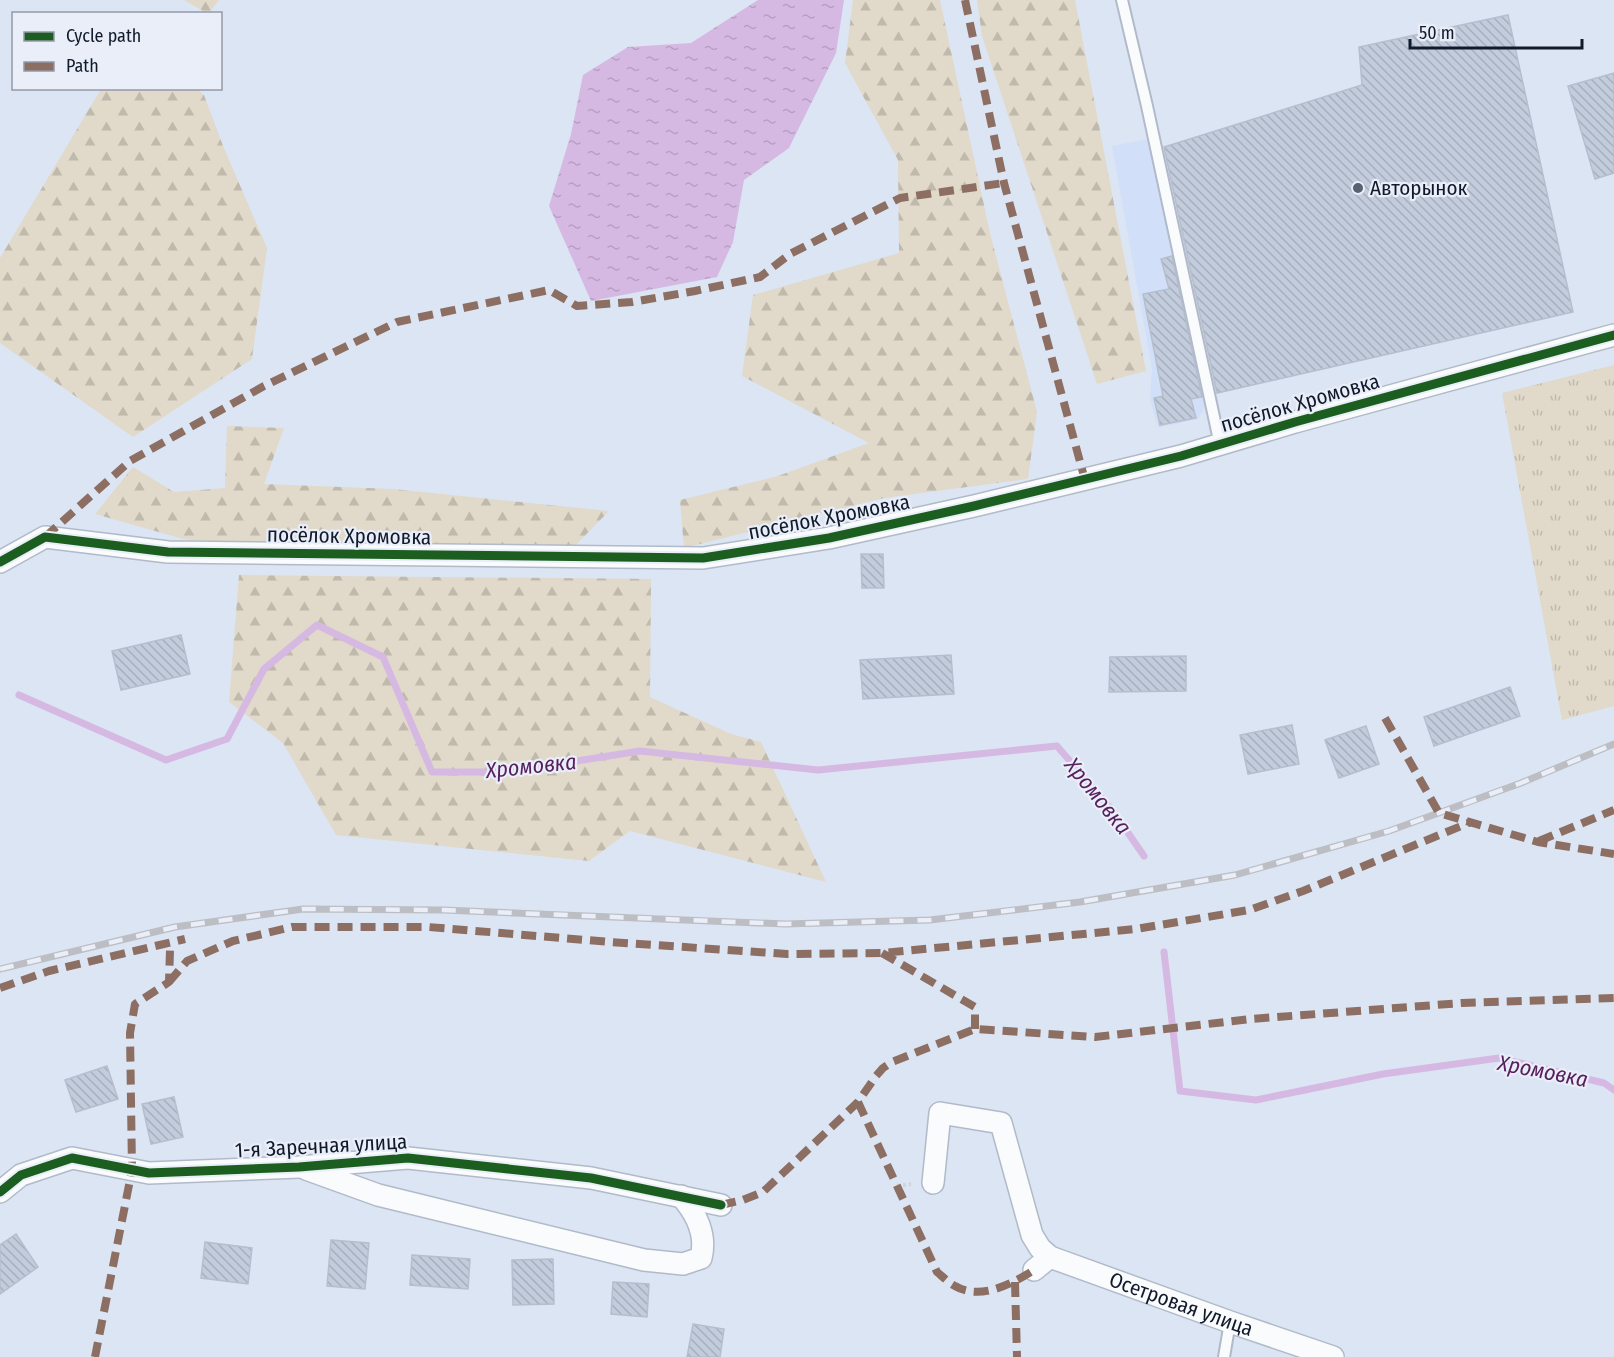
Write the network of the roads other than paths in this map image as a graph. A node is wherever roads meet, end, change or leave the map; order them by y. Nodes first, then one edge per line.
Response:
1 (1122, 0) edge
2 (1614, 335) edge
3 (1220, 445) junction
4 (0, 562) edge
5 (299, 1167) junction
6 (933, 1183) dead end
7 (0, 1192) edge
8 (681, 1196) junction
9 (721, 1205) dead end
10 (1230, 1322) junction
11 (1224, 1357) edge
12 (1332, 1357) edge

1 - 3 lane
2 - 3 street, посёлок Хромовка
3 - 4 street, посёлок Хромовка
5 - 7 street, 1-я Заречная улица
5 - 8 street, 1-я Заречная улица
5 - 8 street
6 - 10 street, Осетровая улица
8 - 9 street, 1-я Заречная улица
10 - 11 lane
10 - 12 street, Осетровая улица

